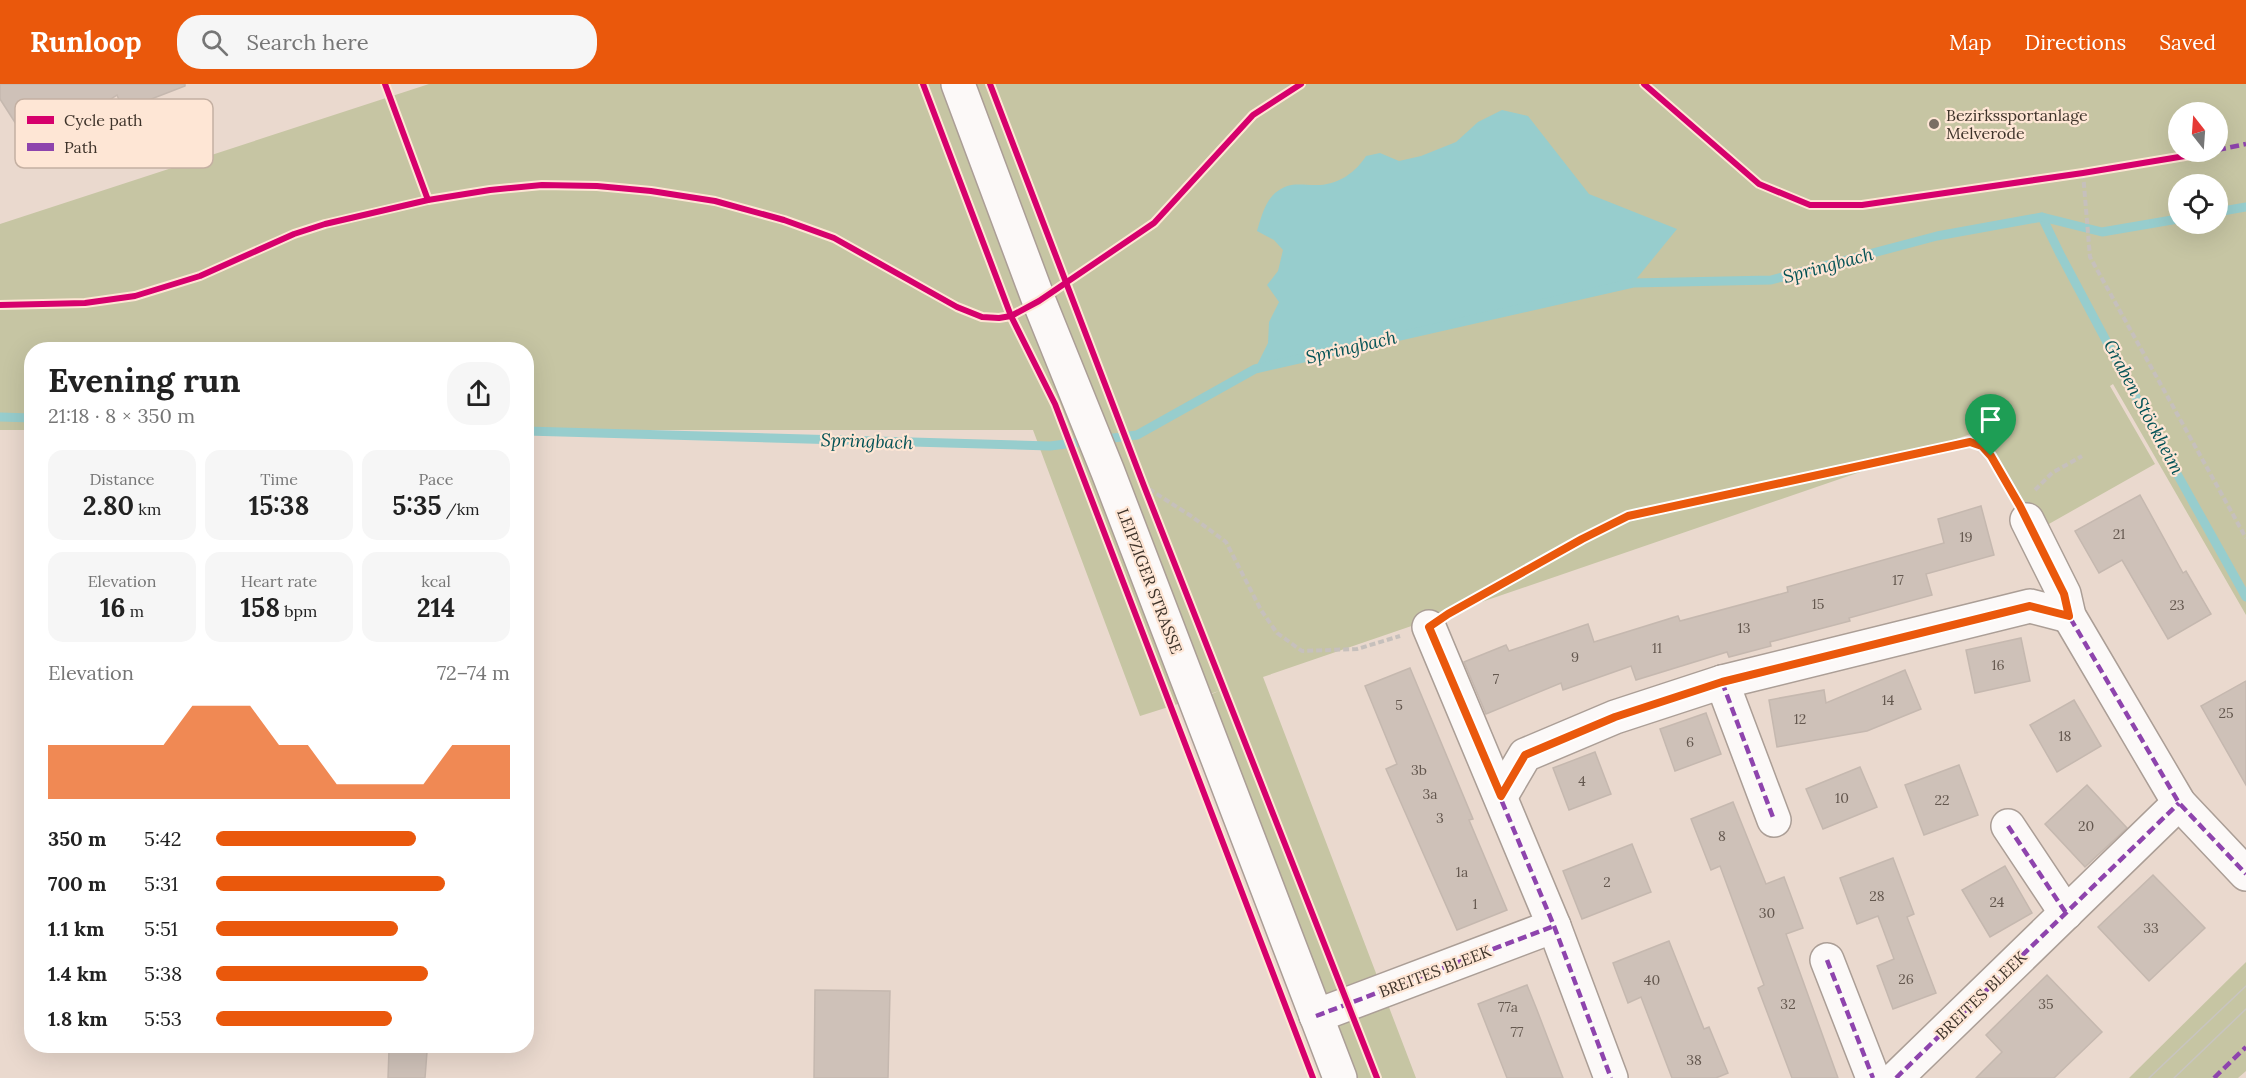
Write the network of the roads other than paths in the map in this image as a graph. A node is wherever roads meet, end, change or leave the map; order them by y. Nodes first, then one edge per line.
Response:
1 (958, 84) edge
2 (2023, 513) road end
3 (2069, 616) junction
4 (1429, 627) road end
5 (1722, 682) junction
6 (1501, 796) junction
7 (2179, 803) junction
8 (1774, 820) dead end
9 (2008, 826) dead end
10 (2246, 873) edge
11 (2066, 913) junction
12 (1554, 926) junction
13 (1827, 960) dead end
14 (1316, 1016) junction
15 (1340, 1078) edge
16 (1611, 1078) edge
17 (1872, 1078) edge
18 (1896, 1078) edge

1 - 14 street, LEIPZIGER STRASSE
2 - 3 street
3 - 5 street
3 - 7 street
4 - 6 street
5 - 6 street
5 - 8 street
6 - 12 street
7 - 10 street
7 - 11 street, BREITES BLEEK
9 - 11 street
11 - 18 street, BREITES BLEEK
12 - 14 street, BREITES BLEEK
12 - 16 street
13 - 17 street
14 - 15 street, LEIPZIGER STRASSE

